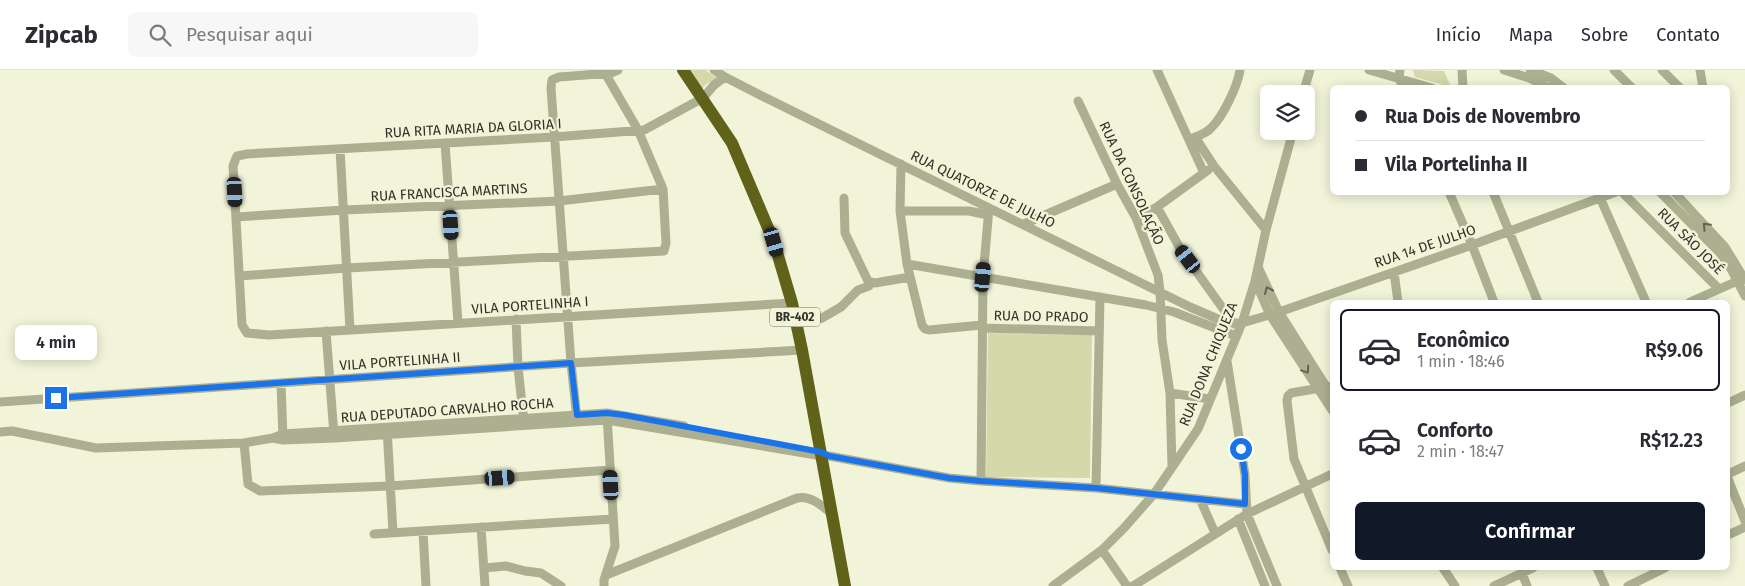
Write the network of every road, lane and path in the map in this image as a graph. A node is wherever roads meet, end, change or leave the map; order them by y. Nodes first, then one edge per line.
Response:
1 (618, 70) edge
2 (683, 70) edge
3 (714, 70) edge
4 (1157, 70) edge
5 (1240, 70) edge
6 (1310, 70) edge
7 (1369, 70) edge
8 (1462, 70) edge
9 (1504, 70) edge
10 (1614, 70) edge
11 (1662, 70) edge
12 (1700, 70) edge
13 (1530, 72) edge
14 (605, 73) junction
15 (1399, 74) edge
16 (725, 77) junction
17 (1306, 85) edge
18 (1425, 85) edge
19 (1464, 85) edge
20 (1546, 85) edge
21 (1560, 85) edge
22 (1629, 85) edge
23 (1677, 85) edge
24 (1702, 85) edge
25 (703, 98) junction
26 (1078, 101) dead end
27 (638, 130) junction
28 (554, 137) junction
29 (1192, 138) junction
30 (1291, 140) edge
31 (445, 143) junction
32 (340, 149) junction
33 (901, 164) junction
34 (1214, 166) junction
35 (1204, 173) junction
36 (1116, 184) junction
37 (663, 190) junction
38 (1449, 195) edge
39 (1494, 195) edge
40 (1598, 195) edge
41 (1625, 195) edge
42 (1663, 195) edge
43 (1677, 195) edge
44 (844, 198) dead end
45 (559, 201) junction
46 (450, 206) junction
47 (1157, 206) junction
48 (344, 210) junction
49 (900, 211) junction
50 (989, 211) junction
51 (236, 217) junction
52 (1136, 218) junction
53 (1024, 224) junction
54 (1266, 230) junction
55 (1508, 232) junction
56 (1472, 245) junction
57 (563, 256) junction
58 (454, 262) junction
59 (907, 264) junction
60 (1258, 267) junction
61 (347, 268) junction
62 (1394, 272) junction
63 (239, 276) junction
64 (910, 276) junction
65 (983, 277) junction
66 (1743, 279) edge
67 (1255, 281) junction
68 (871, 282) junction
69 (1719, 289) junction
70 (1160, 292) junction
71 (1745, 296) edge
72 (1100, 297) junction
73 (1398, 300) edge
74 (1493, 300) edge
75 (1537, 300) edge
76 (1645, 300) edge
77 (1694, 300) edge
78 (792, 303) junction
79 (1161, 309) junction
80 (1274, 314) junction
81 (567, 316) junction
82 (516, 319) junction
83 (458, 323) junction
84 (1238, 323) junction
85 (797, 324) junction
86 (982, 327) junction
87 (350, 330) junction
88 (326, 331) junction
89 (1099, 331) junction
90 (1236, 336) junction
91 (802, 350) junction
92 (1227, 360) junction
93 (571, 363) junction
94 (518, 367) junction
95 (329, 380) junction
96 (281, 383) junction
97 (1326, 387) edge
98 (1170, 393) junction
99 (1745, 395) edge
100 (1210, 399) junction
101 (0, 402) edge
102 (1330, 402) edge
103 (1730, 402) edge
104 (607, 417) junction
105 (577, 419) junction
106 (524, 422) junction
107 (387, 431) junction
108 (0, 432) edge
109 (334, 435) junction
110 (280, 438) junction
111 (244, 443) junction
112 (824, 454) junction
113 (1745, 466) edge
114 (1172, 467) junction
115 (610, 470) junction
116 (1730, 473) edge
117 (1330, 475) edge
118 (981, 481) junction
119 (1730, 484) edge
120 (390, 486) junction
121 (1305, 486) junction
122 (1096, 488) junction
123 (1154, 494) junction
124 (1200, 499) junction
125 (1245, 504) junction
126 (832, 514) junction
127 (1242, 516) junction
128 (613, 519) junction
129 (1745, 521) edge
130 (481, 527) junction
131 (1745, 527) edge
132 (423, 531) junction
133 (392, 533) junction
134 (1215, 533) junction
135 (374, 534) dead end
136 (1730, 535) edge
137 (1330, 545) edge
138 (1102, 550) junction
139 (484, 568) junction
140 (1341, 570) edge
141 (1444, 570) edge
142 (1529, 570) edge
143 (1598, 570) edge
144 (1661, 570) edge
145 (1522, 573) junction
146 (606, 575) junction
147 (426, 586) edge
148 (485, 586) edge
149 (561, 586) edge
150 (604, 586) edge
151 (845, 586) edge
152 (1053, 586) edge
153 (1127, 586) edge
154 (1133, 586) edge
155 (1264, 586) edge
156 (1277, 586) edge
157 (1348, 586) edge
158 (1455, 586) edge
159 (1494, 586) edge
160 (1527, 586) edge
161 (1605, 586) edge
162 (1628, 586) edge

1 - 14 street
2 - 25 highway, BR-402
3 - 16 street, RUA QUATORZE DE JULHO
4 - 29 street
5 - 29 street
6 - 17 street
7 - 15 street
8 - 19 street
9 - 13 street
10 - 22 street
11 - 23 street
12 - 24 street
13 - 20 street
13 - 21 street
14 - 27 street
14 - 28 street
15 - 18 street
16 - 25 street, RUA RITA MARIA DA GLORIA I
16 - 33 street, RUA QUATORZE DE JULHO
25 - 27 street, RUA RITA MARIA DA GLORIA I
25 - 78 highway, BR-402
26 - 36 street, RUA DA CONSOLAÇÃO
27 - 28 street, RUA RITA MARIA DA GLORIA I
27 - 37 street
28 - 31 street, RUA RITA MARIA DA GLORIA I
28 - 45 street
29 - 34 street
29 - 35 street
30 - 54 street, RUA DONA CHIQUEZA
31 - 32 street, RUA RITA MARIA DA GLORIA I
31 - 46 street
32 - 48 street
32 - 51 street, RUA RITA MARIA DA GLORIA I
33 - 49 street
33 - 50 street, RUA QUATORZE DE JULHO
34 - 35 street
34 - 54 street
35 - 47 street
36 - 52 street, RUA DA CONSOLAÇÃO
36 - 53 street
37 - 45 street, RUA FRANCISCA MARTINS
37 - 57 street
38 - 56 street
39 - 55 street
40 - 55 street, RUA 14 DE JULHO
40 - 76 street
41 - 69 street, RUA SÃO JOSÉ
42 - 66 street
66 -> 43 street
44 - 68 street
45 - 46 street, RUA FRANCISCA MARTINS
45 - 57 street
46 - 48 street, RUA FRANCISCA MARTINS
46 - 58 street
47 - 52 street
47 - 84 street
48 - 51 street, RUA FRANCISCA MARTINS
48 - 61 street
49 - 50 street
49 - 59 street
50 - 53 street, RUA QUATORZE DE JULHO
50 - 65 street
51 - 63 street
52 - 70 street, RUA DA CONSOLAÇÃO
53 - 70 street, RUA QUATORZE DE JULHO
54 - 60 street, RUA DONA CHIQUEZA
55 - 56 street, RUA 14 DE JULHO
55 - 75 street
56 - 62 street, RUA 14 DE JULHO
56 - 74 street
57 - 58 street
57 - 81 street
58 - 61 street
58 - 83 street
59 - 64 street
59 - 65 street
60 - 67 street, RUA DONA CHIQUEZA
80 -> 60 street
61 - 63 street
61 - 87 street
62 - 73 street
62 - 80 street, RUA 14 DE JULHO
63 - 88 street, VILA PORTELINHA I
64 - 68 street
64 - 86 street, RUA DO PRADO
65 - 72 street
65 - 86 street
66 - 69 street
66 - 71 street
67 - 80 street
67 - 84 street, RUA DONA CHIQUEZA
68 - 85 street
69 - 77 street
70 - 79 street, RUA DA CONSOLAÇÃO
70 - 84 street, RUA QUATORZE DE JULHO
72 - 79 street
72 - 89 street
78 - 81 street, VILA PORTELINHA I
78 - 85 highway, BR-402
79 - 90 street
79 - 98 street, RUA DA CONSOLAÇÃO
80 - 84 street, RUA 14 DE JULHO
80 - 97 street
81 - 82 street, VILA PORTELINHA I
81 - 93 street
82 - 83 street, VILA PORTELINHA I
82 - 94 street
83 - 87 street, VILA PORTELINHA I
84 - 90 street, RUA DONA CHIQUEZA
85 - 91 highway, BR-402
86 - 89 street, RUA DO PRADO
86 - 118 street
87 - 88 street, VILA PORTELINHA I
88 - 95 street
89 - 122 street
90 - 92 street, RUA DONA CHIQUEZA
91 - 93 street, VILA PORTELINHA II
91 - 112 highway, BR-402
92 - 100 street, RUA DONA CHIQUEZA
92 - 125 street
93 - 94 street, VILA PORTELINHA II
93 - 105 street
94 - 95 street, VILA PORTELINHA II
94 - 106 street
95 - 96 street, VILA PORTELINHA II
95 - 109 street
96 - 101 street, VILA PORTELINHA II
96 - 110 street
97 - 102 street
97 - 121 street
98 - 100 street
98 - 114 street, RUA DA CONSOLAÇÃO
99 - 103 street
100 - 114 street, RUA DONA CHIQUEZA
104 - 105 street, RUA DEPUTADO CARVALHO ROCHA
104 - 112 street, RUA DEPUTADO CARVALHO ROCHA
104 - 115 street
105 - 106 street, RUA DEPUTADO CARVALHO ROCHA
106 - 107 street, RUA DEPUTADO CARVALHO ROCHA
107 - 109 street, RUA DEPUTADO CARVALHO ROCHA
107 - 120 street
108 - 111 street, RUA DEPUTADO CARVALHO ROCHA
109 - 110 street, RUA DEPUTADO CARVALHO ROCHA
110 - 111 street, RUA DEPUTADO CARVALHO ROCHA
111 - 120 street
112 - 118 street, RUA DEPUTADO CARVALHO ROCHA
112 - 126 highway, BR-402
113 - 116 street
114 - 123 street, RUA DONA CHIQUEZA
115 - 120 street
115 - 128 street
117 - 121 street
118 - 122 street, RUA DEPUTADO CARVALHO ROCHA
119 - 129 street
120 - 133 street
121 - 127 street
121 - 137 street
122 - 123 street, RUA DEPUTADO CARVALHO ROCHA
123 - 124 street, RUA DEPUTADO CARVALHO ROCHA
123 - 138 street, RUA DONA CHIQUEZA
124 - 125 street, RUA DEPUTADO CARVALHO ROCHA
124 - 134 street
125 - 127 street
126 - 146 street
126 - 151 highway, BR-402
127 - 134 street
127 - 155 street
127 - 156 street
128 - 130 street
128 - 146 street
130 - 132 street
130 - 139 street
131 - 136 street
132 - 133 street
132 - 147 street
133 - 135 street
134 - 154 street
138 - 152 street, RUA DONA CHIQUEZA
138 - 153 street
139 - 148 street
139 - 149 street
140 - 157 street
141 - 158 street
142 - 145 street
143 - 161 street
144 - 162 street
145 - 159 street
145 - 160 street
146 - 150 street

